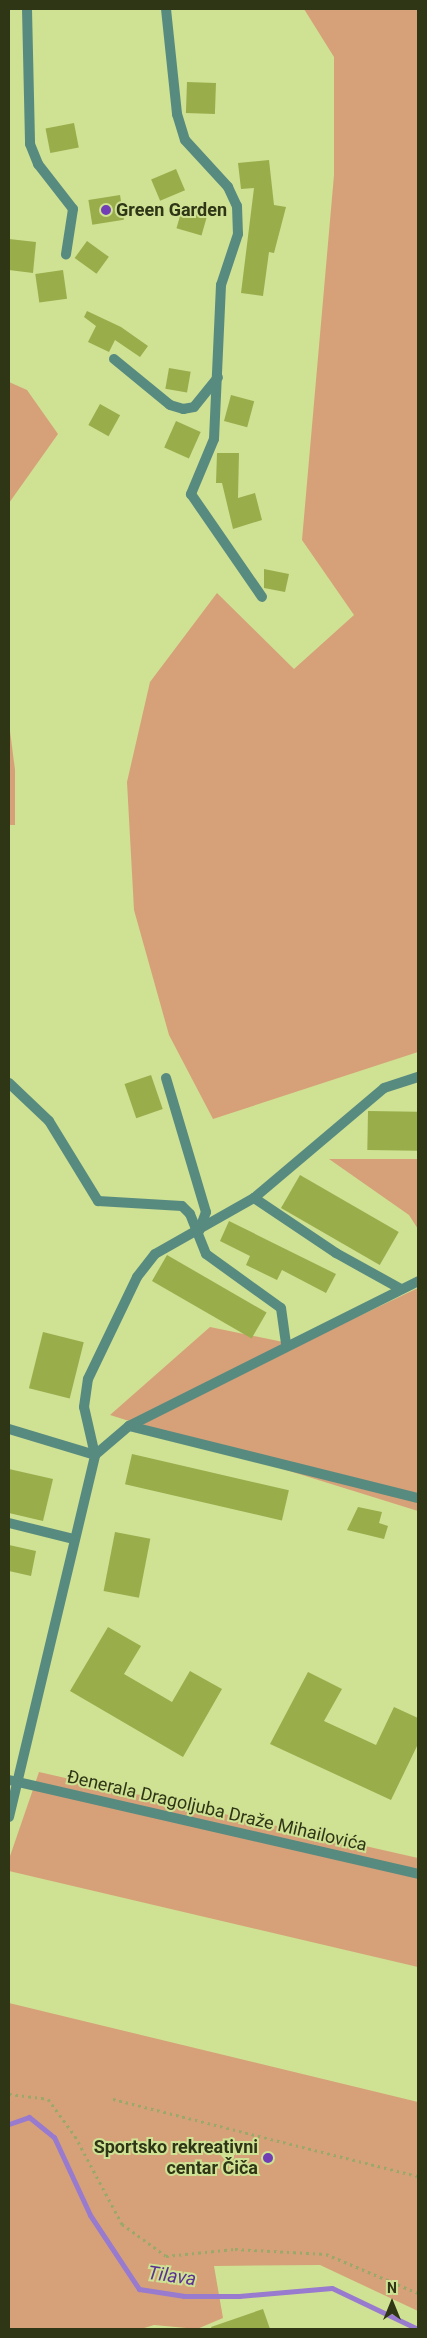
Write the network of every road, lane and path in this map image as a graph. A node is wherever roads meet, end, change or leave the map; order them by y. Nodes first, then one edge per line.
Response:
1 (27, 9) edge
2 (166, 9) edge
3 (66, 254) dead end
4 (114, 360) dead end
5 (219, 376) junction
6 (262, 597) dead end
7 (418, 1077) edge
8 (166, 1078) dead end
9 (9, 1083) edge
10 (254, 1198) junction
11 (199, 1231) junction
12 (418, 1281) edge
13 (401, 1289) junction
14 (286, 1344) junction
15 (129, 1426) junction
16 (9, 1430) edge
17 (95, 1455) junction
18 (418, 1498) edge
19 (9, 1523) edge
20 (73, 1539) junction
21 (13, 1781) edge
22 (9, 1817) edge
23 (418, 1874) edge
24 (9, 2094) edge
25 (113, 2099) dead end
26 (418, 2176) edge
27 (418, 2294) edge

1 - 3 street
2 - 5 street
4 - 5 street
5 - 6 street
7 - 10 street
8 - 11 street
9 - 11 street
10 - 11 street
10 - 13 street
11 - 14 street
11 - 17 street
12 - 13 street
13 - 14 street
14 - 15 street
15 - 17 street
15 - 18 street
16 - 17 street
17 - 20 street
19 - 20 street
20 - 21 street
21 - 22 street
21 - 23 street, Đenerala Dragoljuba Draže Mihailovića
24 - 27 path
25 - 26 path

